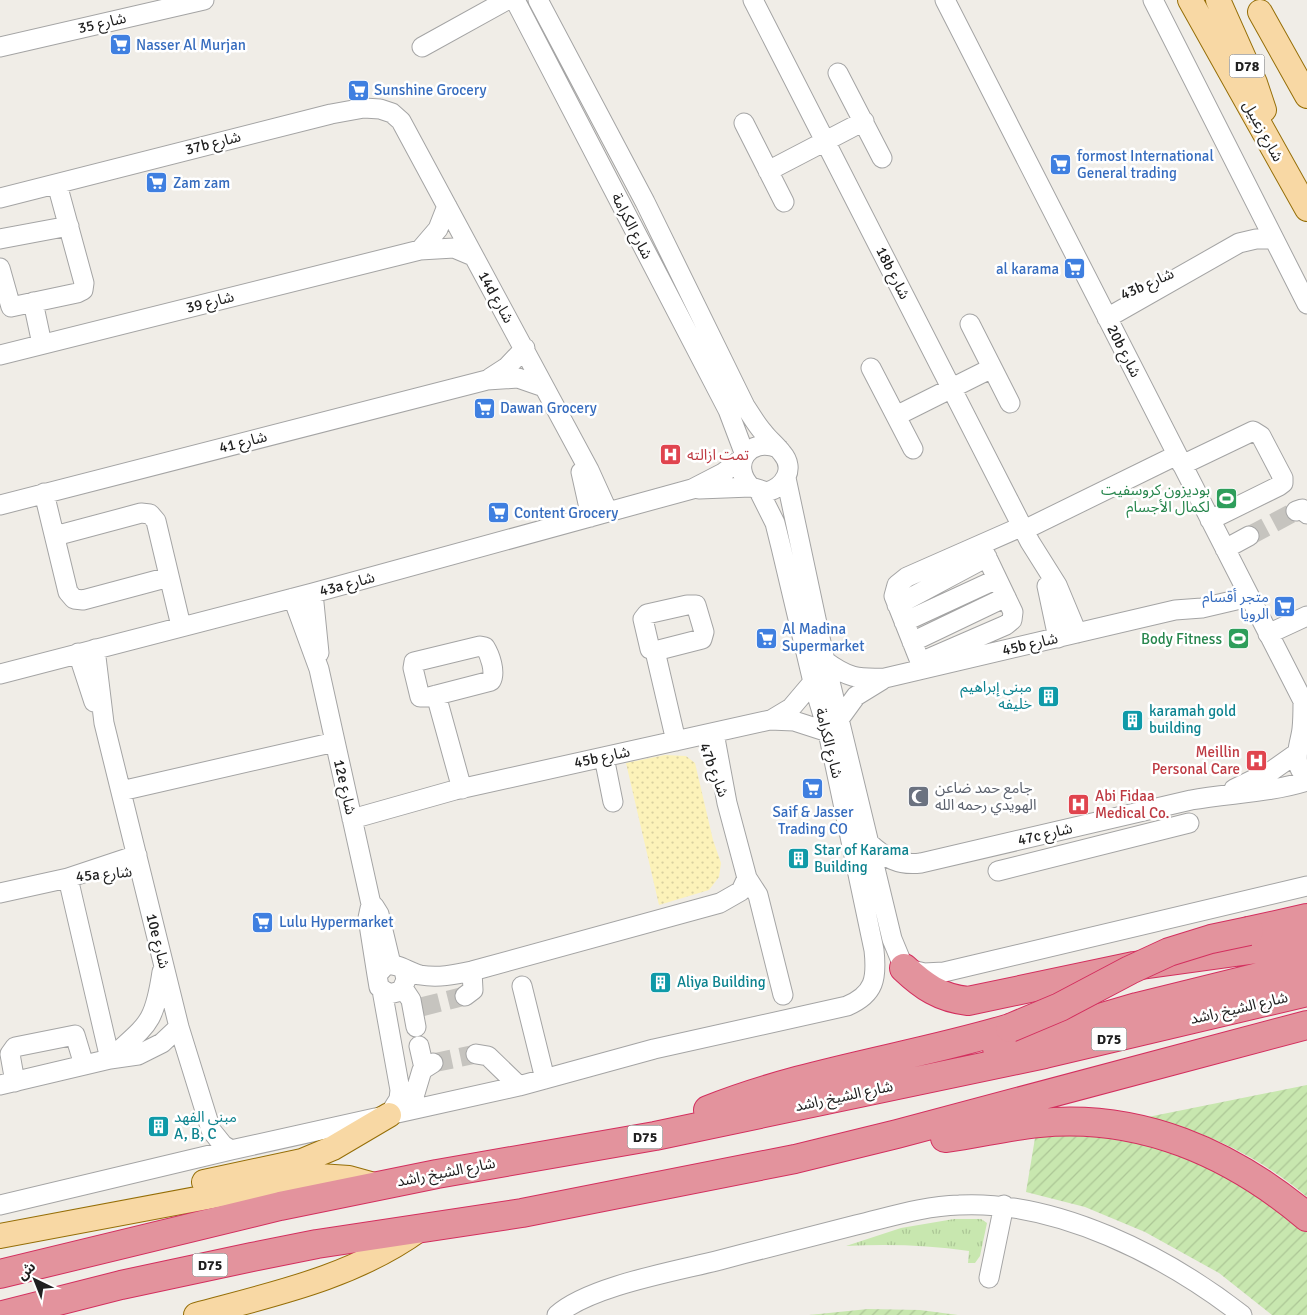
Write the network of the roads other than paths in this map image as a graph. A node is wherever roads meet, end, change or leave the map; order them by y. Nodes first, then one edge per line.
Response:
1 (204, 0) edge
2 (507, 0) edge
3 (515, 0) edge
4 (538, 0) edge
5 (753, 0) edge
6 (945, 0) edge
7 (1153, 0) edge
8 (1190, 0) edge
9 (1218, 0) edge
10 (1260, 12) dead end
11 (0, 47) edge
12 (422, 47) dead end
13 (838, 73) dead end
14 (1307, 96) edge
15 (864, 121) junction
16 (744, 123) dead end
17 (1265, 134) junction
18 (826, 141) junction
19 (415, 142) joint
20 (882, 158) dead end
21 (768, 171) junction
22 (58, 184) junction
23 (0, 198) edge
24 (784, 202) dead end
25 (447, 206) junction
26 (1307, 209) edge
27 (1261, 215) junction
28 (69, 226) junction
29 (1274, 238) junction
30 (0, 239) edge
31 (1239, 243) junction
32 (420, 250) junction
33 (473, 256) junction
34 (0, 268) edge
35 (33, 302) junction
36 (1307, 304) edge
37 (1104, 311) junction
38 (970, 324) dead end
39 (42, 344) junction
40 (524, 348) junction
41 (0, 355) edge
42 (871, 368) dead end
43 (992, 368) junction
44 (487, 380) junction
45 (544, 386) junction
46 (952, 388) junction
47 (1010, 402) dead end
48 (896, 416) junction
49 (778, 448) junction
50 (913, 449) dead end
51 (744, 456) junction
52 (1179, 460) junction
53 (786, 478) junction
54 (692, 489) junction
55 (754, 489) junction
56 (44, 493) junction
57 (0, 505) edge
58 (600, 515) junction
59 (1210, 520) junction
60 (1026, 534) junction
61 (55, 536) junction
62 (1249, 536) tunnel mouth
63 (1225, 549) junction
64 (984, 551) junction
65 (169, 577) junction
66 (997, 579) junction
67 (1246, 591) junction
68 (313, 594) junction
69 (1006, 597) junction
70 (292, 598) junction
71 (901, 613) junction
72 (1307, 616) edge
73 (181, 626) junction
74 (1077, 633) junction
75 (1268, 634) junction
76 (1058, 638) junction
77 (912, 642) junction
78 (660, 650) dead end
79 (86, 651) junction
80 (825, 661) junction
81 (922, 666) junction
82 (319, 669) junction
83 (0, 674) edge
84 (885, 678) junction
85 (813, 682) junction
86 (433, 696) dead end
87 (1306, 703) edge
88 (770, 720) junction
89 (834, 725) junction
90 (694, 737) junction
91 (335, 742) junction
92 (1297, 753) junction
93 (604, 757) junction
94 (1307, 777) edge
95 (1307, 781) edge
96 (458, 790) junction
97 (121, 791) junction
98 (1227, 794) junction
99 (613, 802) dead end
100 (351, 813) junction
101 (1099, 822) junction
102 (1189, 823) dead end
103 (869, 843) junction
104 (1104, 843) junction
105 (138, 863) junction
106 (998, 871) dead end
107 (68, 878) junction
108 (747, 878) junction
109 (1307, 886) edge
110 (0, 893) edge
111 (1307, 918) edge
112 (1307, 942) edge
113 (164, 952) junction
114 (1307, 964) edge
115 (904, 968) junction
116 (472, 971) junction
117 (394, 979) junction
118 (522, 986) dead end
119 (1307, 992) edge
120 (783, 995) dead end
121 (465, 996) dead end
122 (1307, 1025) edge
123 (179, 1027) junction
124 (416, 1027) dead end
125 (1307, 1044) edge
126 (419, 1046) dead end
127 (476, 1054) tunnel mouth
128 (1188, 1056) junction
129 (110, 1059) junction
130 (84, 1066) junction
131 (545, 1079) junction
132 (911, 1082) junction
133 (7, 1083) edge
134 (519, 1086) junction
135 (400, 1112) junction
136 (897, 1134) junction
137 (655, 1136) junction
138 (231, 1150) junction
139 (378, 1186) junction
140 (0, 1204) edge
141 (1004, 1205) junction
142 (1307, 1217) edge
143 (32, 1229) junction
144 (420, 1229) junction
145 (0, 1236) edge
146 (0, 1274) edge
147 (989, 1278) dead end
148 (298, 1288) junction
149 (3, 1315) edge
150 (196, 1315) edge
151 (260, 1315) edge
152 (557, 1315) edge
153 (1242, 1315) edge

1 - 11 street, شارع 35
2 - 12 street
3 - 51 street, شارع الكرامة
4 - 49 street, شارع الكرامة
5 - 18 street, 18b شارع
6 - 37 street, 20b شارع
7 - 27 street
8 - 17 main road, شارع زعبيل
9 - 17 main road, D78
10 - 14 main road
13 - 15 street
15 - 18 street
15 - 20 street
16 - 21 street
17 - 26 main road, شارع زعبيل / D78
18 - 21 street
18 - 46 street, 18b شارع
19 - 22 street, 37b شارع
19 - 25 street, 14d شارع
21 - 24 street
22 - 23 street, 37b شارع
22 - 28 street
25 - 32 street
25 - 33 street, 14d شارع
27 - 29 street
27 - 31 street, 43b شارع
28 - 30 street
28 - 35 street
29 - 31 street, 43b شارع
29 - 36 street
31 - 37 street, 43b شارع
32 - 33 street, شارع 39
32 - 39 street, شارع 39
33 - 40 street, 14d شارع
34 - 35 street
35 - 39 street
37 - 52 street, 20b شارع
38 - 43 street
39 - 41 street, شارع 39
40 - 44 street, شارع 41
40 - 45 street, 14d شارع
42 - 48 street
43 - 46 street
43 - 47 street
44 - 45 street, شارع 41
44 - 56 street, شارع 41
45 - 58 street, 14d شارع
46 - 48 street
46 - 60 street, 18b شارع
48 - 50 street
49 - 51 street
49 - 53 street
51 - 54 street, 43a شارع
51 - 55 street
52 - 59 street, 20b شارع
52 - 59 street
52 - 60 street
53 - 55 street
53 - 80 street, شارع الكرامة
54 - 55 street, 43a شارع
54 - 58 street, 43a شارع
55 - 85 street, شارع الكرامة
56 - 57 street, شارع 41
56 - 61 street
58 - 68 street, 43a شارع
59 - 63 street, 20b شارع
60 - 64 street
60 - 74 street, 18b شارع
60 - 76 street, 18b شارع
61 - 65 street
61 - 65 street
62 - 63 street
63 - 67 street, 20b شارع
64 - 66 street
64 - 71 street
65 - 73 street
66 - 69 street
66 - 71 street
67 - 74 street, 45b شارع
67 - 75 street, 20b شارع
68 - 70 street, 43a شارع
68 - 82 street, 12e شارع
69 - 77 street
69 - 81 street
70 - 73 street, 43a شارع
70 - 82 street, 12e شارع
71 - 77 street
72 - 75 street
73 - 79 street, 43a شارع
74 - 76 street, 45b شارع
75 - 87 street, 20b شارع
76 - 81 street, 45b شارع
77 - 81 street
78 - 90 street, 47b شارع
79 - 83 street, 43a شارع
79 - 97 street, 10e شارع
80 - 84 street, 45b شارع
80 - 89 street, شارع الكرامة
81 - 84 street, 45b شارع
82 - 91 street, 12e شارع
84 - 89 street, 45b شارع
85 - 88 street, 45b شارع
85 - 89 street, شارع الكرامة
86 - 96 street
87 - 92 street
88 - 89 street, 45b شارع
88 - 90 street, 45b شارع
89 - 103 street, شارع الكرامة
89 - 131 street, شارع الكرامة
90 - 93 street, 45b شارع
90 - 108 street, 47b شارع
91 - 97 street
91 - 100 street, 12e شارع
92 - 94 street
92 - 98 street, 47c شارع
93 - 96 street, 45b شارع
93 - 99 street
95 - 98 street, 47c شارع
96 - 100 street, 45b شارع
97 - 105 street, 10e شارع
98 - 101 street, 47c شارع
100 - 117 street, 12e شارع
101 - 103 street, 47c شارع
101 - 104 street
102 - 104 street
103 - 115 street, شارع الكرامة
104 - 106 street
105 - 107 street, 45a شارع
105 - 113 street, 10e شارع
107 - 110 street, 45a شارع
107 - 129 street
108 - 116 street
108 - 120 street, 47b شارع
109 - 115 street
111 - 137 highway, bridge
112 - 115 highway
113 - 123 street, 10e شارع
113 - 129 street
114 - 132 highway
116 - 117 street
116 - 121 street
117 - 124 street
117 - 135 street, 12e شارع
118 - 131 street
119 - 132 highway, شارع الشيخ راشد / D75
122 - 128 highway
123 - 129 street
123 - 138 street, 10e شارع
125 - 128 highway
126 - 135 street
127 - 134 street
128 - 136 highway, D75
129 - 130 street
130 - 133 street
130 - 133 street
131 - 134 street
132 - 137 highway, شارع الشيخ راشد / D75
134 - 135 street
135 - 138 street
135 - 143 main road
136 - 142 highway
136 - 144 highway, D75
137 - 139 highway, شارع الشيخ راشد / D75
138 - 140 street
139 - 143 main road, شارع الشيخ راشد / D75
139 - 146 highway, شارع الشيخ راشد / D75
141 - 147 street
141 - 152 street
141 - 153 street
143 - 145 main road, شارع الشيخ راشد / D75
144 - 148 main road, D75
144 - 149 highway, D75
148 - 150 main road, D75
148 - 151 main road

